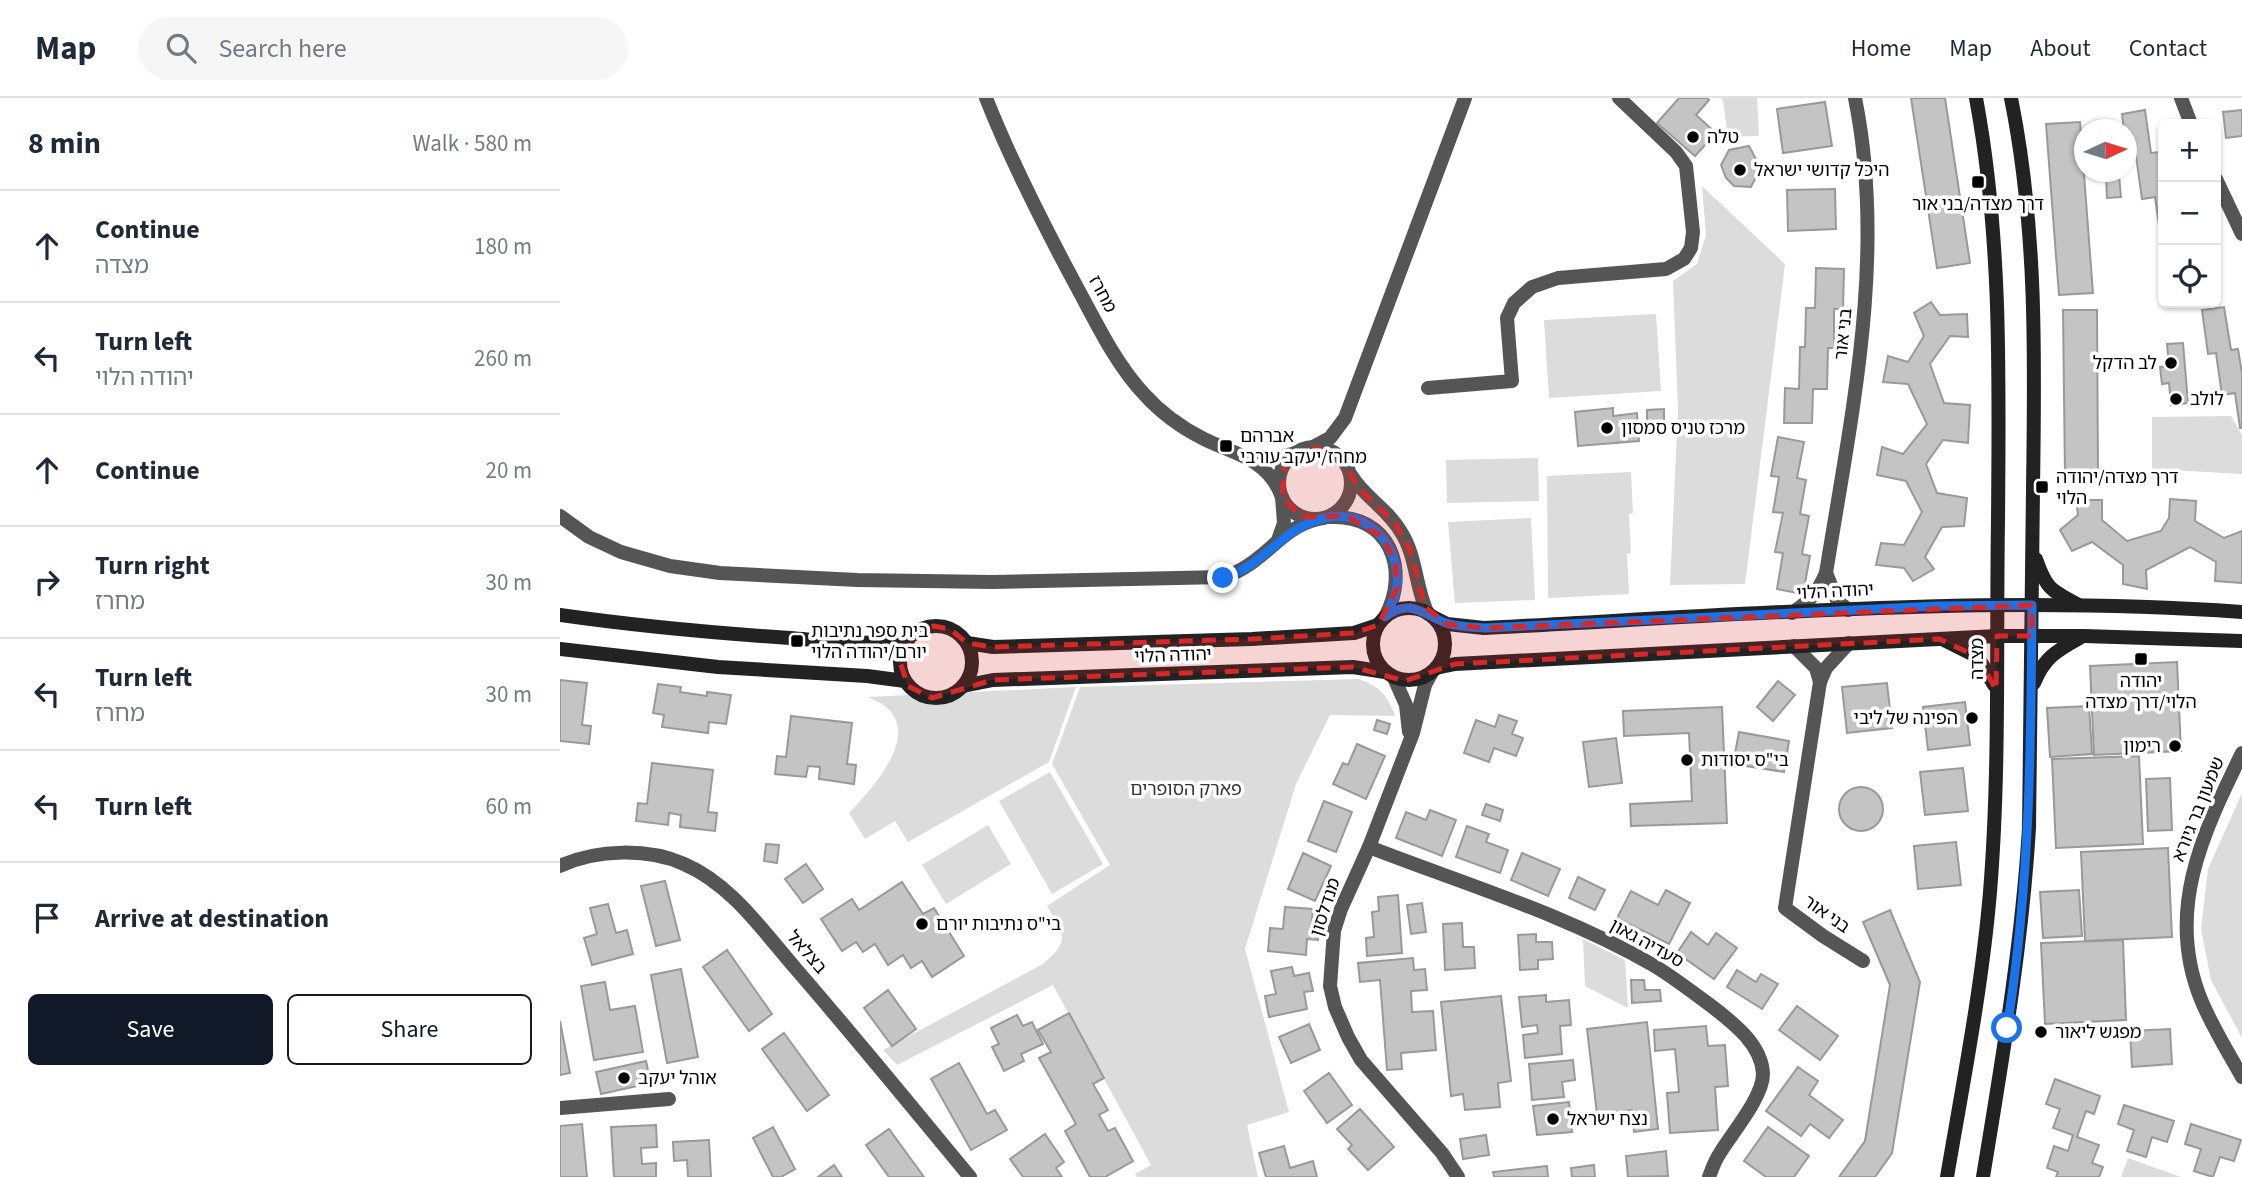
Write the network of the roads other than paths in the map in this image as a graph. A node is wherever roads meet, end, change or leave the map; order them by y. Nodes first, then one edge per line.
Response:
1 (986, 98) edge
2 (1465, 98) edge
3 (1619, 98) edge
4 (1856, 98) edge
5 (1976, 98) edge
6 (2011, 98) edge
7 (2180, 98) edge
8 (2189, 119) edge
9 (2218, 182) edge
10 (2242, 234) edge
11 (1428, 388) dead end
12 (1345, 418) junction
13 (1313, 447) junction
14 (1297, 453) junction
15 (1246, 456) junction
16 (1348, 470) junction
17 (1281, 494) junction
18 (560, 516) edge
19 (1324, 518) junction
20 (1274, 545) junction
21 (2033, 548) junction
22 (1826, 573) junction
23 (1997, 604) junction
24 (2078, 604) junction
25 (2032, 605) junction
26 (1848, 610) junction
27 (2242, 612) edge
28 (1792, 613) junction
29 (560, 615) edge
30 (1430, 615) junction
31 (1382, 621) junction
32 (1997, 636) junction
33 (2032, 636) junction
34 (2084, 636) junction
35 (908, 638) junction
36 (1939, 639) junction
37 (2227, 639) junction
38 (2242, 641) edge
39 (967, 643) junction
40 (1849, 643) junction
41 (1794, 646) junction
42 (2242, 648) edge
43 (560, 649) edge
44 (1434, 670) junction
45 (1390, 675) junction
46 (905, 681) junction
47 (1820, 682) junction
48 (963, 686) junction
49 (2032, 688) junction
50 (1996, 690) junction
51 (1408, 744) junction
52 (2242, 753) edge
53 (1369, 847) junction
54 (560, 866) edge
55 (1863, 961) dead end
56 (2242, 1077) edge
57 (669, 1099) dead end
58 (560, 1108) edge
59 (970, 1177) edge
60 (1458, 1177) edge
61 (1709, 1177) edge
62 (1947, 1177) edge
63 (1983, 1177) edge

1 - 15 street, מחרז
2 - 12 street
3 - 11 street
4 - 22 street, בני אור
5 - 23 main road, מצדה
6 - 21 main road
7 - 8 street
9 - 10 street
12 - 13 street
12 - 16 street
13 - 14 street
13 - 16 street
14 - 15 street, מחרז
14 - 17 street
15 - 17 street, מחרז
16 - 19 street
16 - 30 street
17 - 19 street
17 - 20 street
18 - 20 street
19 - 20 street
19 - 31 street
21 - 24 main road
21 - 25 main road
22 - 26 street
22 - 28 street, בני אור
23 - 25 main road, יהודה הלוי
23 - 26 main road, יהודה הלוי
23 - 32 main road, מצדה
24 - 25 main road, יהודה הלוי
24 - 27 main road, יהודה הלוי
25 - 33 main road
26 - 28 main road, יהודה הלוי
28 - 30 main road, יהודה הלוי
29 - 35 main road
30 - 31 main road
30 - 44 main road
31 - 39 main road, יהודה הלוי
31 - 45 main road
32 - 33 main road
32 - 36 main road
32 - 50 main road, מצדה
33 - 34 main road
33 - 49 main road
34 - 37 main road
34 - 49 main road
35 - 39 main road
35 - 46 main road
36 - 40 main road
36 - 50 main road
37 - 38 main road
37 - 42 street
39 - 48 main road
40 - 41 main road
40 - 47 street, בני אור
41 - 44 main road
41 - 47 street
43 - 46 main road
44 - 45 main road
44 - 51 street, מנדלסון
45 - 48 main road, יהודה הלוי
45 - 51 street, מנדלסון
46 - 48 main road
47 - 55 street, בני אור
49 - 63 main road
50 - 62 main road, מצדה
51 - 53 street, מנדלסון
52 - 56 street, שמעון בר גיורא
53 - 60 street, מנדלסון
53 - 61 street, סעדיה גאון
54 - 59 street, בצלאל
57 - 58 street

